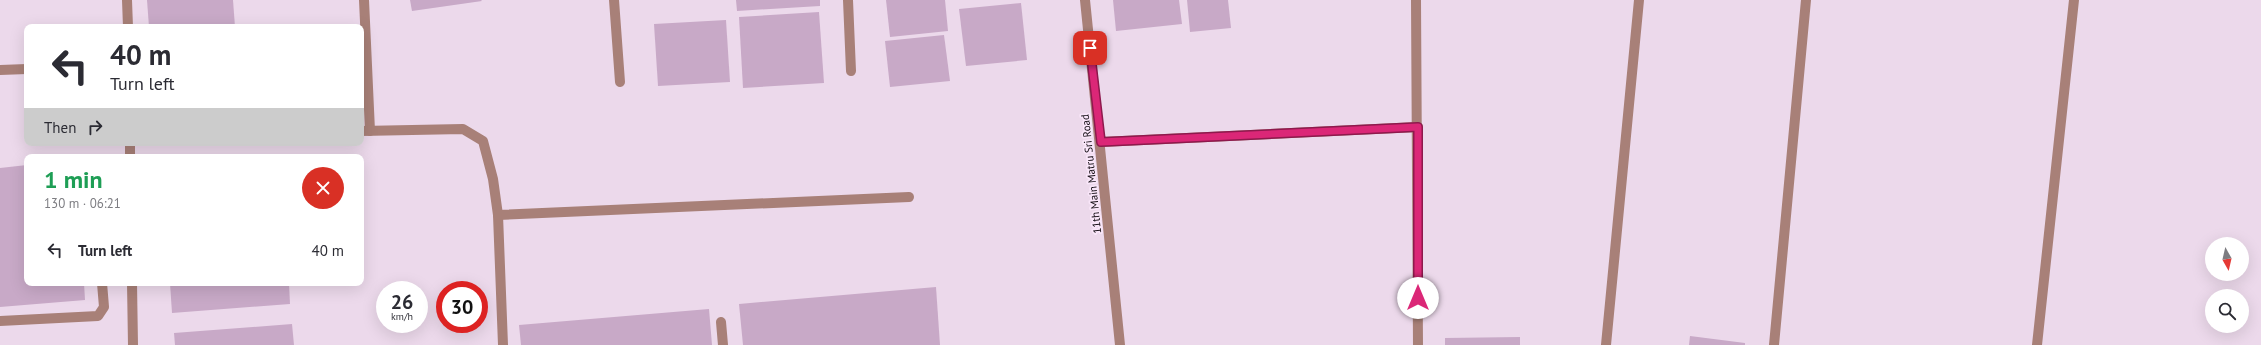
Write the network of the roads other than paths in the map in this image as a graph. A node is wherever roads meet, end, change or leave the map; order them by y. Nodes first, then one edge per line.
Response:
1 (127, 0) edge
2 (364, 0) edge
3 (614, 0) edge
4 (848, 0) edge
5 (1085, 0) edge
6 (1416, 0) edge
7 (1639, 0) edge
8 (1806, 0) edge
9 (2074, 0) edge
10 (128, 24) edge
11 (24, 69) edge
12 (0, 70) edge
13 (850, 71) dead end
14 (620, 82) dead end
15 (1418, 127) junction
16 (365, 131) edge
17 (1101, 142) junction
18 (909, 197) dead end
19 (498, 215) junction
20 (102, 286) edge
21 (132, 286) edge
22 (0, 321) edge
23 (722, 322) dead end
24 (133, 345) edge
25 (502, 345) edge
26 (723, 345) edge
27 (1120, 345) edge
28 (1418, 345) edge
29 (1606, 345) edge
30 (1774, 345) edge
31 (2037, 345) edge

1 - 10 street
2 - 16 street
3 - 14 street
4 - 13 street
5 - 17 street, 11th Main Matru Sri Road
6 - 15 street
7 - 29 street
8 - 30 street
9 - 31 street
11 - 12 street
15 - 17 street
15 - 28 street
16 - 19 street
17 - 27 street, 11th Main Matru Sri Road
18 - 19 street
19 - 25 street
20 - 22 street
21 - 24 street
23 - 26 street

